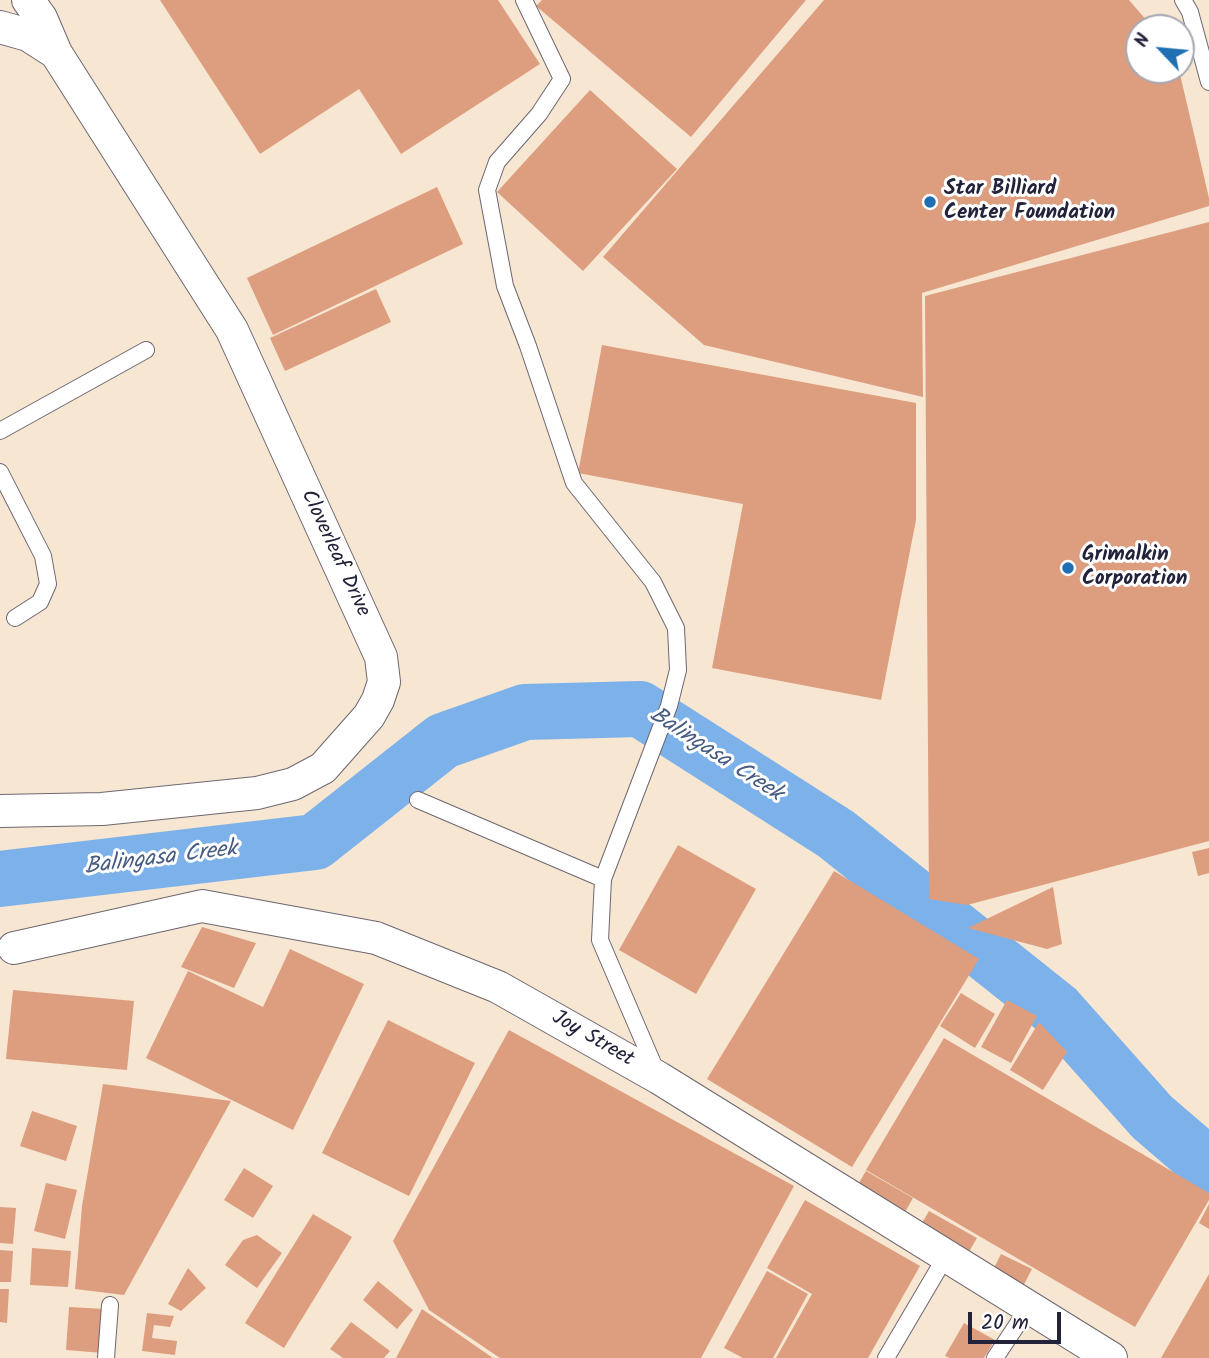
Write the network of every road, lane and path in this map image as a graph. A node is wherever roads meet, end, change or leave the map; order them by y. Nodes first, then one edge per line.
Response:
1 (28, 0) edge
2 (524, 0) edge
3 (1183, 0) edge
4 (0, 27) edge
5 (56, 53) junction
6 (1209, 82) edge
7 (146, 350) dead end
8 (0, 430) edge
9 (0, 472) edge
10 (15, 618) dead end
11 (418, 800) dead end
12 (0, 811) edge
13 (603, 879) junction
14 (14, 948) dead end
15 (659, 1078) junction
16 (946, 1256) junction
17 (110, 1305) dead end
18 (1029, 1307) junction
19 (106, 1358) edge
20 (886, 1358) edge
21 (995, 1358) edge
22 (1111, 1358) edge

1 - 5 street, Cloverleaf Drive
2 - 13 lane
3 - 6 lane
4 - 5 street, Cloverleaf Drive
5 - 12 street, Cloverleaf Drive
7 - 8 lane
9 - 10 lane
11 - 13 lane
13 - 15 lane
14 - 15 street, Joy Street
15 - 16 street, Joy Street
16 - 18 street, Joy Street
16 - 20 lane
17 - 19 lane
18 - 21 lane
18 - 22 street, Joy Street

